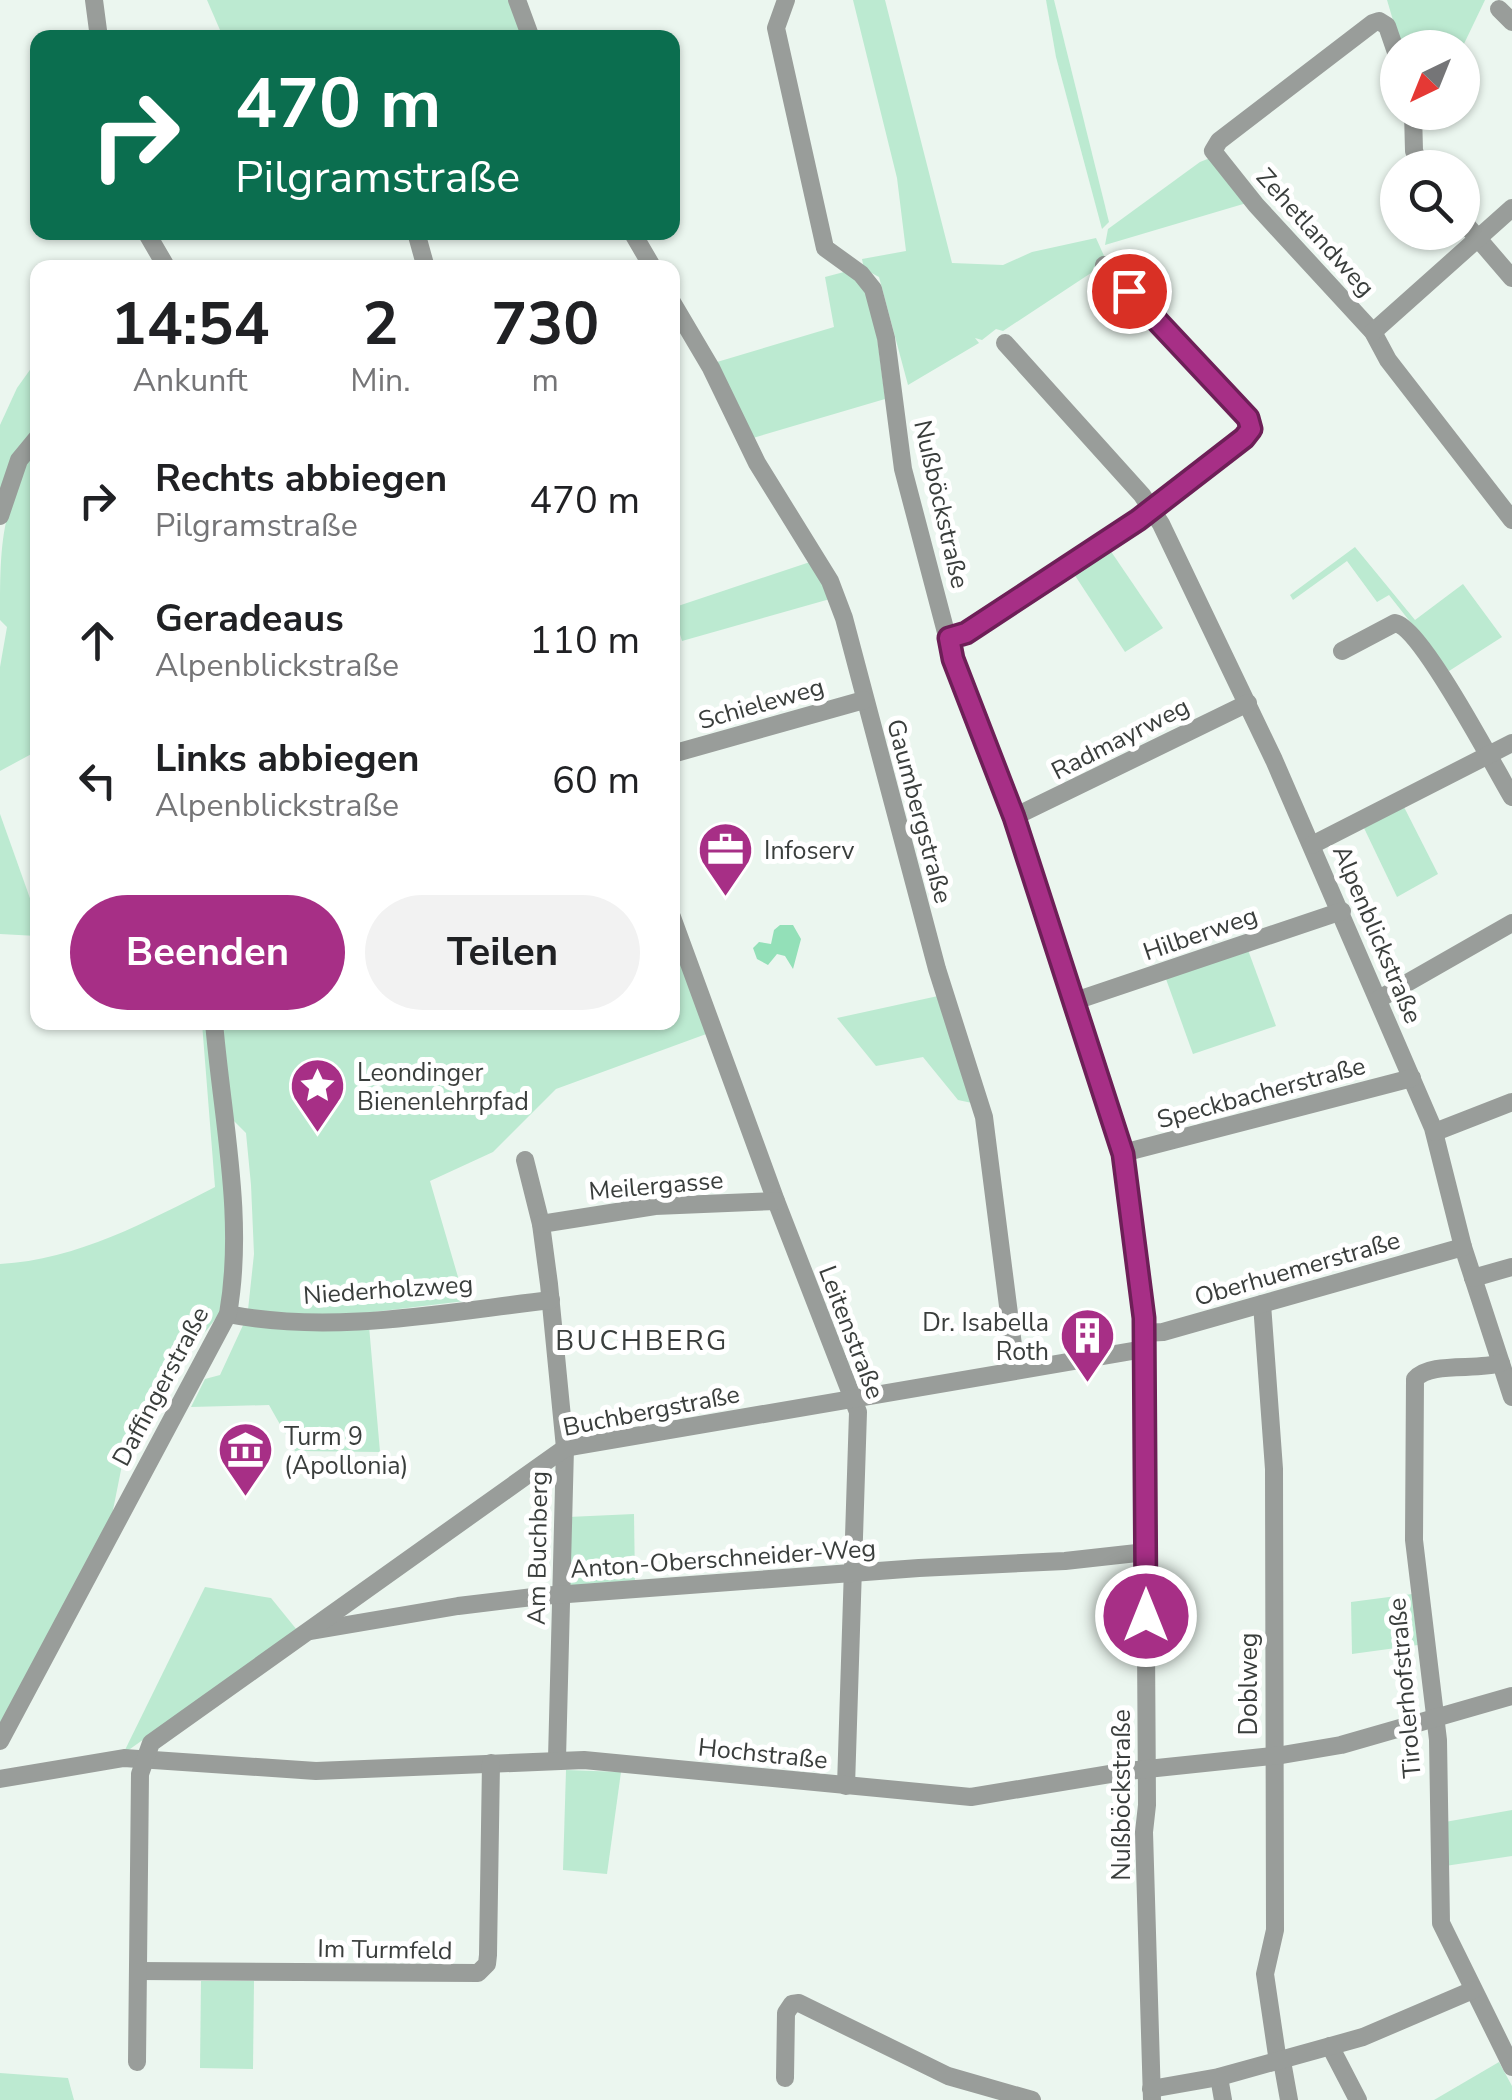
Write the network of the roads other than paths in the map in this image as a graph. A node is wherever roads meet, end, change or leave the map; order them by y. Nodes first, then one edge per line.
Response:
1 (94, 0) edge
2 (517, 0) edge
3 (786, 0) edge
4 (97, 30) edge
5 (528, 30) edge
6 (1387, 30) edge
7 (1512, 208) edge
8 (1480, 240) joint
9 (1468, 250) edge
10 (1104, 266) dead end
11 (1512, 278) edge
12 (680, 324) edge
13 (1372, 332) junction
14 (1005, 343) dead end
15 (30, 447) edge
16 (1152, 509) junction
17 (0, 516) edge
18 (1512, 520) edge
19 (949, 638) junction
20 (1342, 651) dead end
21 (864, 700) junction
22 (1248, 703) junction
23 (1512, 742) edge
24 (680, 752) edge
25 (1488, 756) junction
26 (1512, 797) edge
27 (1014, 817) junction
28 (1312, 845) junction
29 (1342, 911) junction
30 (1512, 923) edge
31 (680, 939) edge
32 (1378, 998) junction
33 (1075, 1001) junction
34 (215, 1030) edge
35 (1412, 1078) junction
36 (1512, 1102) edge
37 (1435, 1132) junction
38 (1123, 1154) junction
39 (525, 1160) dead end
40 (776, 1201) junction
41 (540, 1224) junction
42 (1463, 1247) junction
43 (1512, 1267) edge
44 (1474, 1278) junction
45 (551, 1300) junction
46 (1262, 1304) junction
47 (228, 1314) junction
48 (1144, 1341) junction
49 (1501, 1364) junction
50 (1016, 1369) junction
51 (852, 1397) junction
52 (1512, 1397) edge
53 (564, 1448) junction
54 (1146, 1552) junction
55 (852, 1573) junction
56 (560, 1594) junction
57 (307, 1631) junction
58 (1512, 1696) edge
59 (1436, 1718) junction
60 (0, 1741) edge
61 (1272, 1756) junction
62 (146, 1758) junction
63 (557, 1759) junction
64 (491, 1763) junction
65 (1147, 1770) junction
66 (0, 1779) edge
67 (846, 1786) junction
68 (138, 1971) junction
69 (1473, 1990) junction
70 (1330, 2046) junction
71 (1280, 2061) junction
72 (137, 2062) dead end
73 (1512, 2066) edge
74 (1219, 2077) junction
75 (785, 2078) dead end
76 (1152, 2095) edge
77 (1032, 2100) edge
78 (1223, 2100) edge
79 (1289, 2100) edge
80 (1358, 2100) edge

1 - 4 street
2 - 5 street
3 - 19 street, Nußböckstraße
6 - 13 street, Zehetlandweg
7 - 8 street
8 - 11 street
9 - 13 street
10 - 16 street
12 - 21 street, Gaumbergstraße
13 - 18 street, Zehetlandweg
14 - 16 street, Alpenblickstraße
15 - 17 street
16 - 19 street
16 - 22 street, Alpenblickstraße
19 - 27 street, Nußböckstraße
20 - 25 street
21 - 24 street, Schieleweg
21 - 50 street, Gaumbergstraße
22 - 27 street, Radmayrweg
22 - 28 street, Alpenblickstraße
23 - 25 street
25 - 26 street
25 - 28 street
27 - 33 street, Nußböckstraße
28 - 29 street, Alpenblickstraße
29 - 32 street, Alpenblickstraße
29 - 33 street, Hilberweg
30 - 32 street
31 - 40 street, Leitenstraße
32 - 35 street, Alpenblickstraße
33 - 38 street, Nußböckstraße
34 - 47 street, Daffingerstraße
35 - 37 street, Alpenblickstraße
35 - 38 street, Speckbacherstraße
36 - 37 street
37 - 42 street, Alpenblickstraße
38 - 48 street, Nußböckstraße
39 - 41 street, Am Buchberg
40 - 41 street, Meilergasse
40 - 51 street, Leitenstraße
41 - 45 street, Am Buchberg
42 - 44 street, Alpenblickstraße
42 - 46 street, Oberhuemerstraße
43 - 44 street
44 - 49 street, Alpenblickstraße
45 - 47 street, Niederholzweg
45 - 53 street, Am Buchberg
46 - 48 street, Oberhuemerstraße
46 - 61 street, Doblweg
47 - 60 street, Daffingerstraße
48 - 50 street, Buchbergstraße
48 - 54 street, Nußböckstraße
49 - 52 street, Alpenblickstraße
49 - 59 street, Tirolerhofstraße
50 - 51 street, Buchbergstraße
51 - 53 street, Buchbergstraße
51 - 55 street, Leitenstraße
53 - 56 street, Am Buchberg
53 - 57 street, Buchbergstraße
54 - 55 street, Anton-Oberschneider-Weg
54 - 65 street, Nußböckstraße
55 - 56 street, Anton-Oberschneider-Weg
55 - 67 street, Leitenstraße
56 - 57 street, Anton-Oberschneider-Weg
56 - 63 street, Am Buchberg
57 - 62 street, Buchbergstraße
58 - 59 street, Hochstraße
59 - 61 street, Hochstraße
59 - 69 street, Tirolerhofstraße
61 - 65 street, Hochstraße
61 - 71 street, Doblweg
62 - 64 street, Hochstraße
62 - 66 street, Hochstraße
62 - 68 street
63 - 64 street, Hochstraße
63 - 67 street, Hochstraße
64 - 68 street, Im Turmfeld
65 - 67 street, Hochstraße
65 - 76 street, Nußböckstraße
68 - 72 street
69 - 70 street
69 - 73 street, Tirolerhofstraße
70 - 71 street
70 - 80 street
71 - 74 street
71 - 79 street, Doblweg
74 - 76 street
74 - 78 street
75 - 77 street

